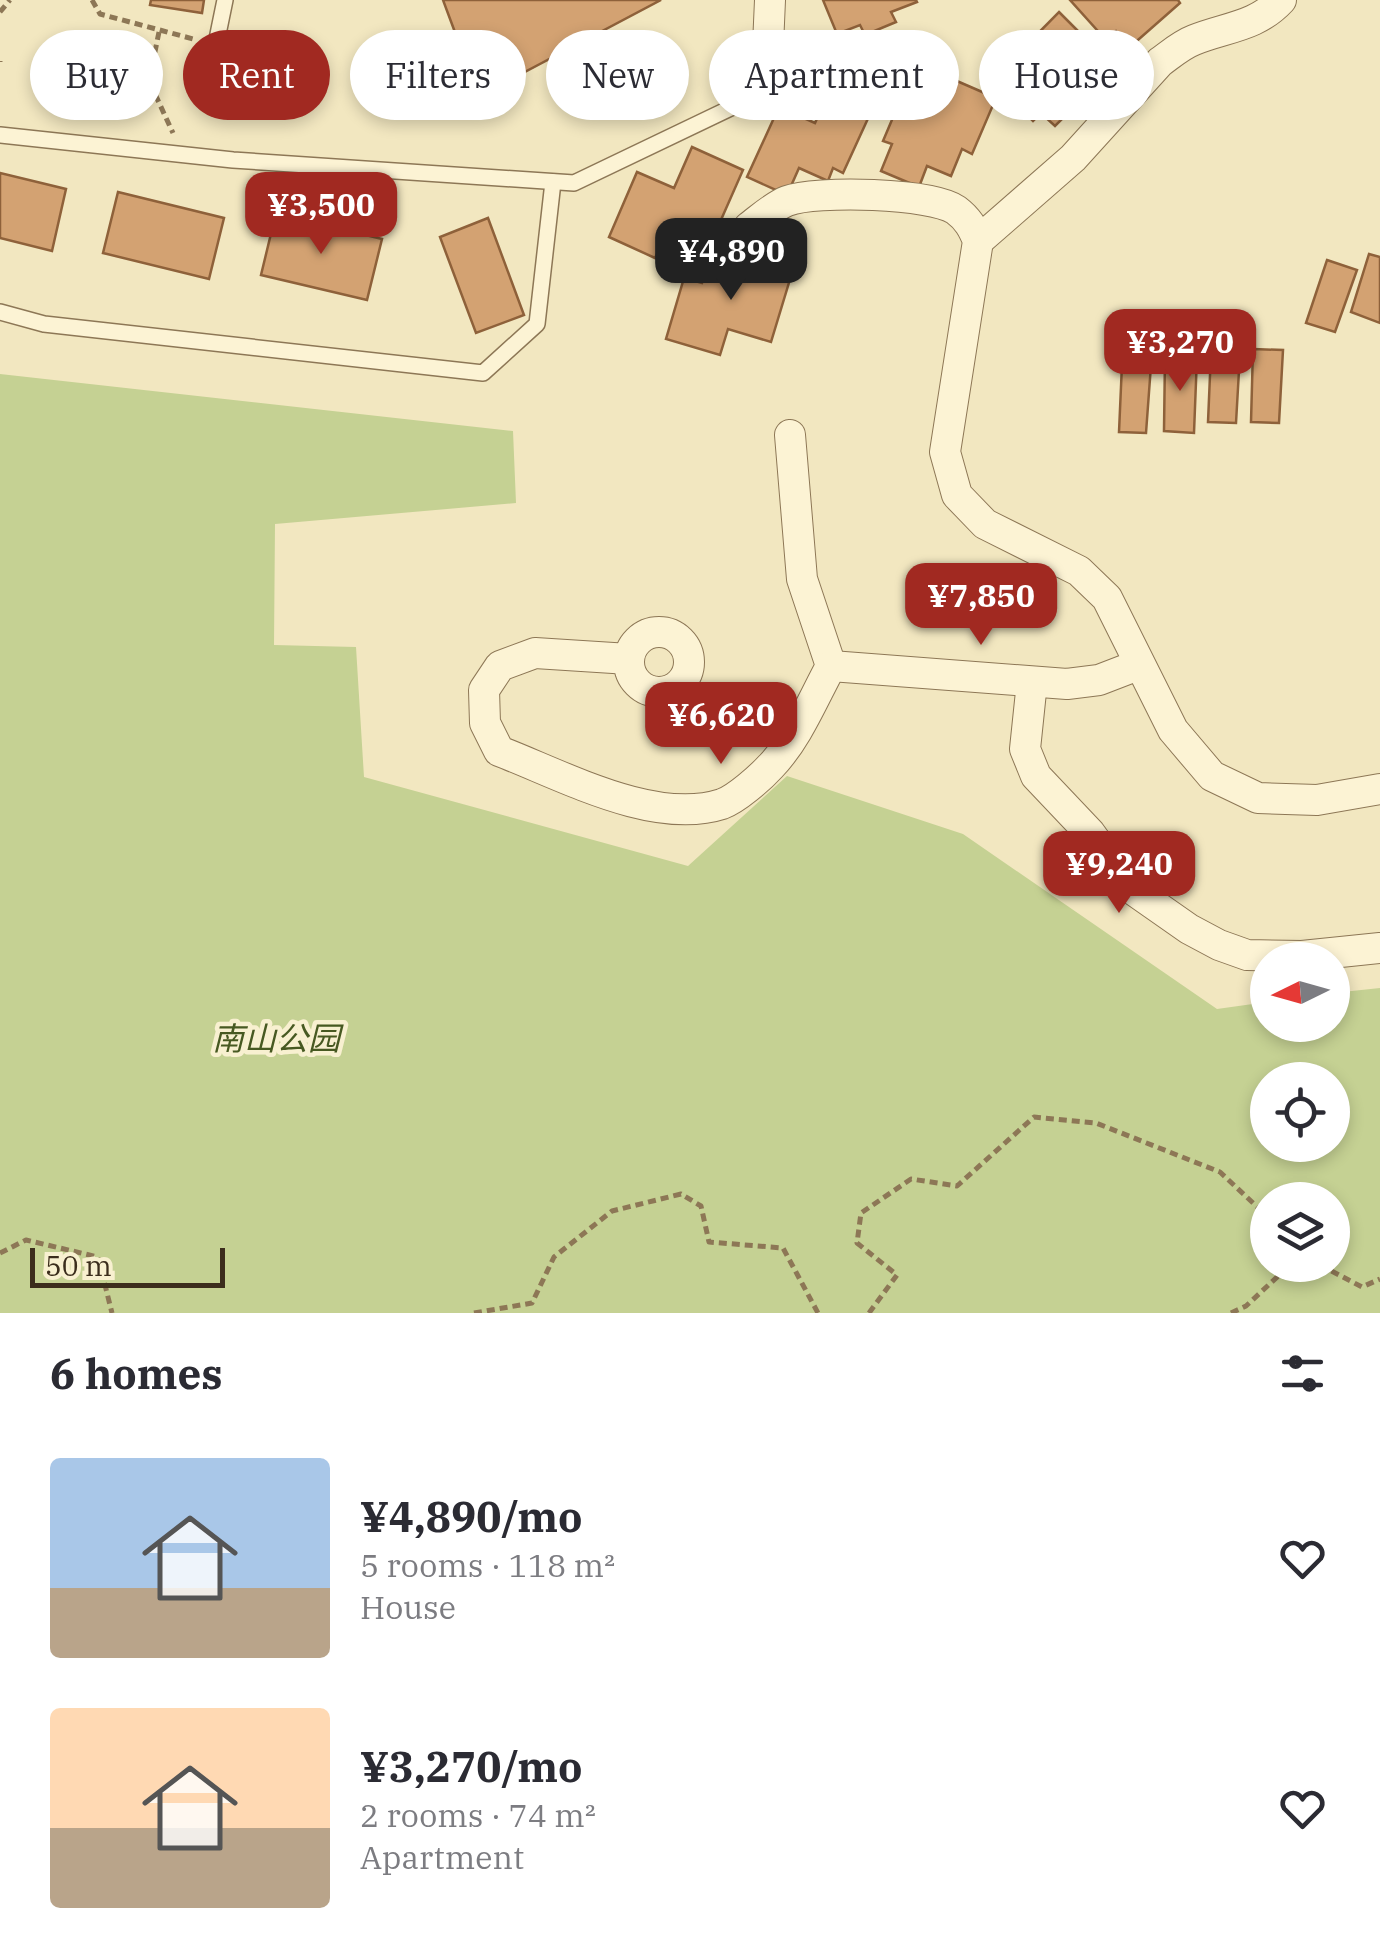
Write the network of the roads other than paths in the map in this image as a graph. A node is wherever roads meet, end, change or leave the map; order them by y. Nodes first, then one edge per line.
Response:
1 (225, 0) edge
2 (770, 0) edge
3 (1280, 0) edge
4 (219, 30) edge
5 (769, 30) edge
6 (709, 118) edge
7 (0, 135) edge
8 (553, 182) junction
9 (748, 227) dead end
10 (978, 241) junction
11 (0, 312) edge
12 (790, 435) dead end
13 (629, 659) dead end
14 (1138, 665) junction
15 (831, 666) junction
16 (1032, 682) junction
17 (1380, 789) edge
18 (1380, 948) edge

1 - 4 lane
2 - 5 street
3 - 10 street
6 - 8 lane
7 - 8 lane
8 - 11 lane
9 - 10 street
10 - 14 street
12 - 15 street
13 - 15 street
14 - 16 street
14 - 17 street
15 - 16 street
16 - 18 street

